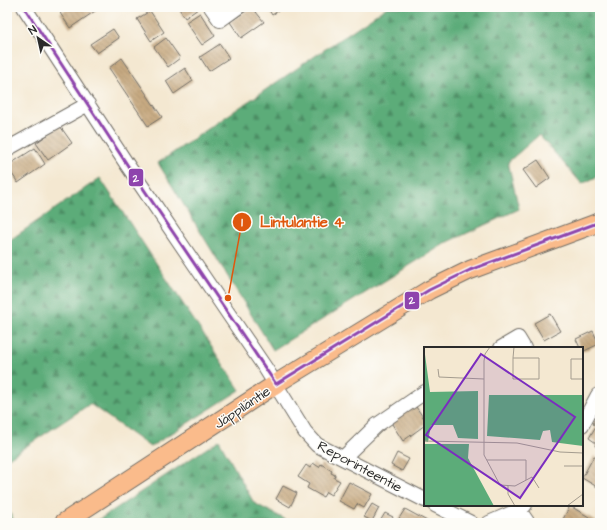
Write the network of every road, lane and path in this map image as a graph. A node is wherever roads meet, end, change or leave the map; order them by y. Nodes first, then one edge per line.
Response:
1 (24, 7) edge
2 (211, 7) edge
3 (238, 7) edge
4 (88, 104) junction
5 (7, 149) edge
6 (600, 222) edge
7 (521, 343) edge
8 (505, 347) edge
9 (276, 384) junction
10 (424, 393) edge
11 (600, 396) edge
12 (583, 423) edge
13 (343, 458) junction
14 (424, 499) edge
15 (437, 506) edge
16 (522, 507) edge
17 (63, 523) edge
18 (471, 523) edge
19 (489, 523) edge
20 (528, 523) edge

1 - 4 street, Reporinteentie
2 - 3 street
4 - 5 street
4 - 9 street, Reporinteentie
6 - 9 main road, Jäppiläntie
7 - 8 street
9 - 13 street, Reporinteentie
9 - 17 main road, Jäppiläntie
10 - 13 street
11 - 12 street
13 - 14 street, Reporinteentie
15 - 18 street
16 - 19 street
16 - 20 street

